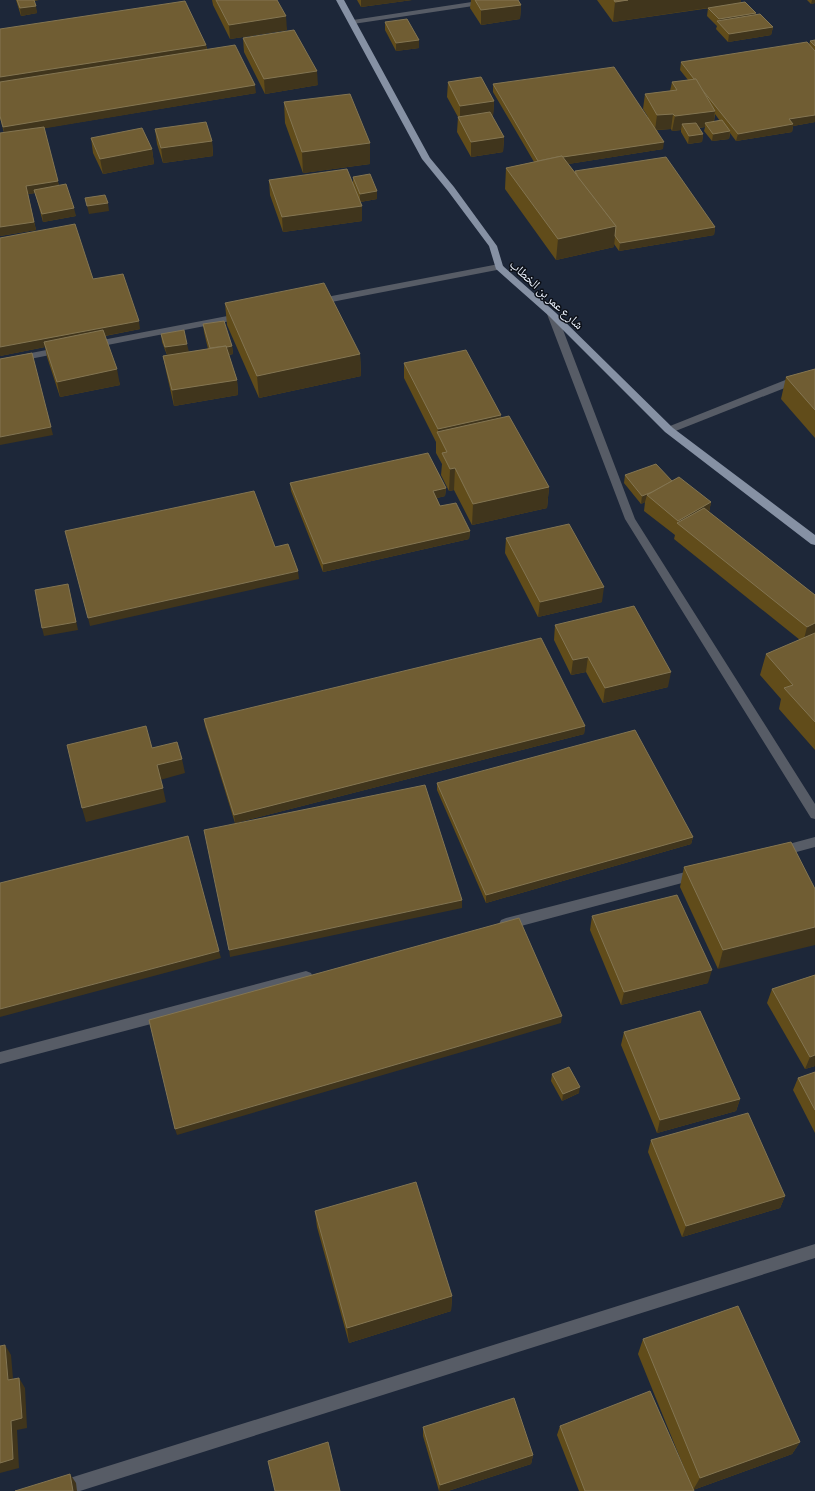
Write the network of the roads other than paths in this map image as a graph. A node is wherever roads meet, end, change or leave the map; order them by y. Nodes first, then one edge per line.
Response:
1 (340, 0) edge
2 (500, 0) edge
3 (353, 22) junction
4 (499, 267) junction
5 (304, 304) edge
6 (552, 314) junction
7 (250, 315) edge
8 (86, 346) edge
9 (70, 349) edge
10 (0, 362) edge
11 (815, 373) edge
12 (669, 430) junction
13 (815, 541) edge
14 (815, 814) edge
15 (815, 842) edge
16 (769, 855) edge
17 (707, 871) edge
18 (492, 928) edge
19 (315, 975) edge
20 (0, 1058) edge
21 (815, 1251) edge
22 (54, 1491) edge

1 - 3 main road, شارع عمر بن الخطاب
2 - 3 street
3 - 4 main road, شارع عمر بن الخطاب
4 - 5 street
4 - 6 main road, شارع عمر بن الخطاب
6 - 12 main road, شارع عمر بن الخطاب
6 - 14 street
7 - 8 street
9 - 10 street
11 - 12 street
12 - 13 main road, شارع عمر بن الخطاب
15 - 16 street
17 - 18 street
19 - 20 street
21 - 22 street

